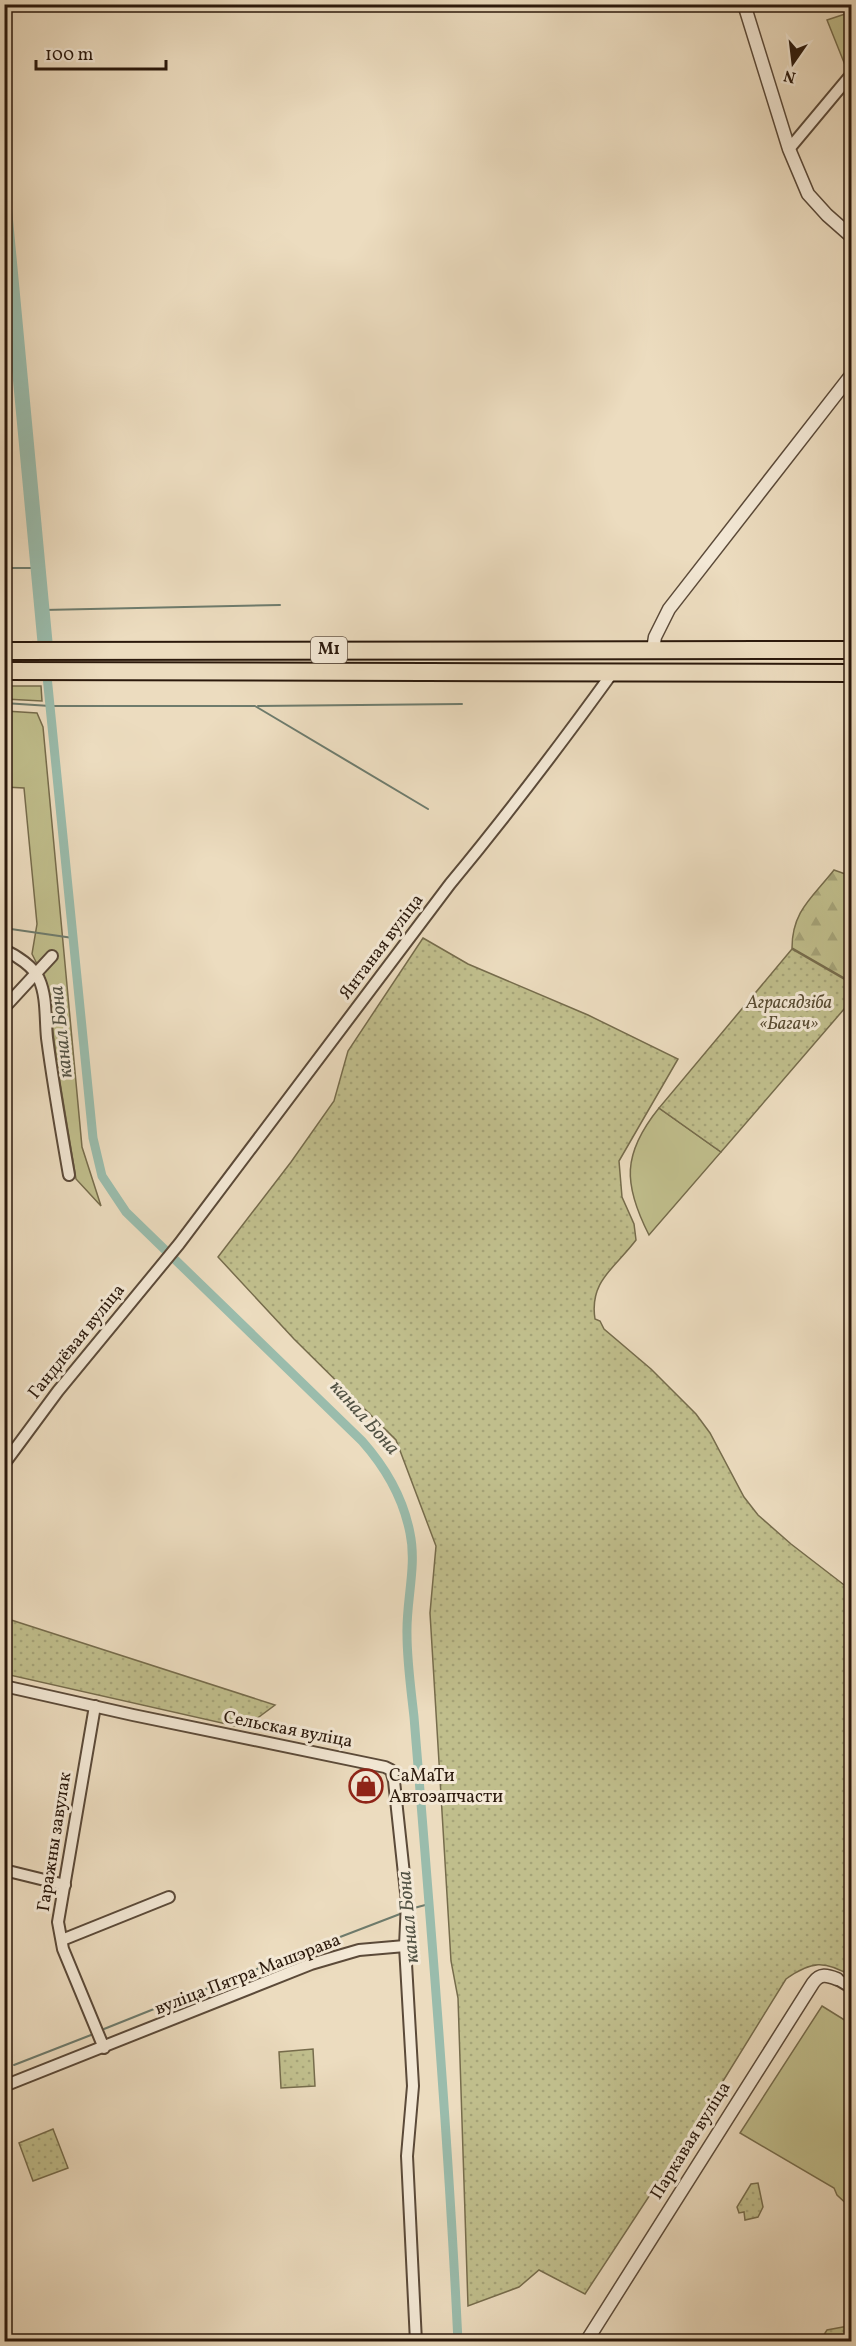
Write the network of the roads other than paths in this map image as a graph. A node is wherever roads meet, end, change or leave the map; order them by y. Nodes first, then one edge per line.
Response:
1 (744, 4) edge
2 (850, 76) edge
3 (789, 149) junction
4 (851, 236) edge
5 (852, 374) edge
6 (653, 649) junction
7 (852, 650) edge
8 (4, 651) edge
9 (4, 671) edge
10 (613, 672) junction
11 (852, 673) edge
12 (4, 950) edge
13 (51, 956) dead end
14 (36, 973) junction
15 (4, 1008) edge
16 (69, 1175) dead end
17 (179, 1244) joint
18 (4, 1464) edge
19 (4, 1686) edge
20 (95, 1706) junction
21 (4, 1870) edge
22 (65, 1885) junction
23 (169, 1897) dead end
24 (62, 1940) junction
25 (405, 1946) junction
26 (837, 1979) joint
27 (852, 1988) edge
28 (104, 2048) junction
29 (4, 2086) edge
30 (416, 2342) edge
31 (586, 2342) edge

1 - 3 street
2 - 3 street
3 - 4 street
5 - 6 street
6 - 7 highway, М1
6 - 8 highway, М1
9 - 10 highway, М1
10 - 11 highway, М1
10 - 17 street, Янтаная вуліца
12 - 14 street
13 - 14 street
14 - 15 street
14 - 16 street
17 - 18 street, Гандлёвая вуліца
19 - 20 street, Сельская вуліца
20 - 22 street, Гаражны завулак
20 - 25 street, Сельская вуліца
21 - 22 street
22 - 24 street, Гаражны завулак
23 - 24 street
24 - 28 street, Гаражны завулак
25 - 28 street, вуліца Пятра Машэрава
25 - 30 street
26 - 27 street
26 - 31 street, Паркавая вуліца
28 - 29 street, вуліца Пятра Машэрава

